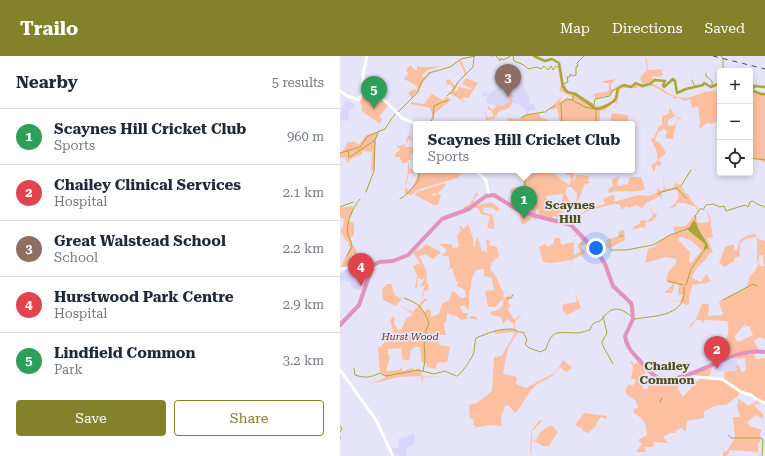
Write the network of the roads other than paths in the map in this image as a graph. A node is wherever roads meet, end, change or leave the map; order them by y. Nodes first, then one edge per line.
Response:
1 (367, 56) edge
2 (362, 82) junction
3 (340, 91) edge
4 (413, 123) edge
5 (478, 173) edge
6 (489, 195) junction
7 (371, 268) junction
8 (340, 269) edge
9 (340, 325) edge
10 (765, 352) edge
11 (340, 370) edge
12 (683, 376) junction
13 (765, 403) edge
14 (392, 456) edge

1 - 2 main road
2 - 3 main road
2 - 4 main road
5 - 6 main road
6 - 7 highway
6 - 12 highway
7 - 8 main road
7 - 9 highway
10 - 12 highway
11 - 14 main road
12 - 13 main road

